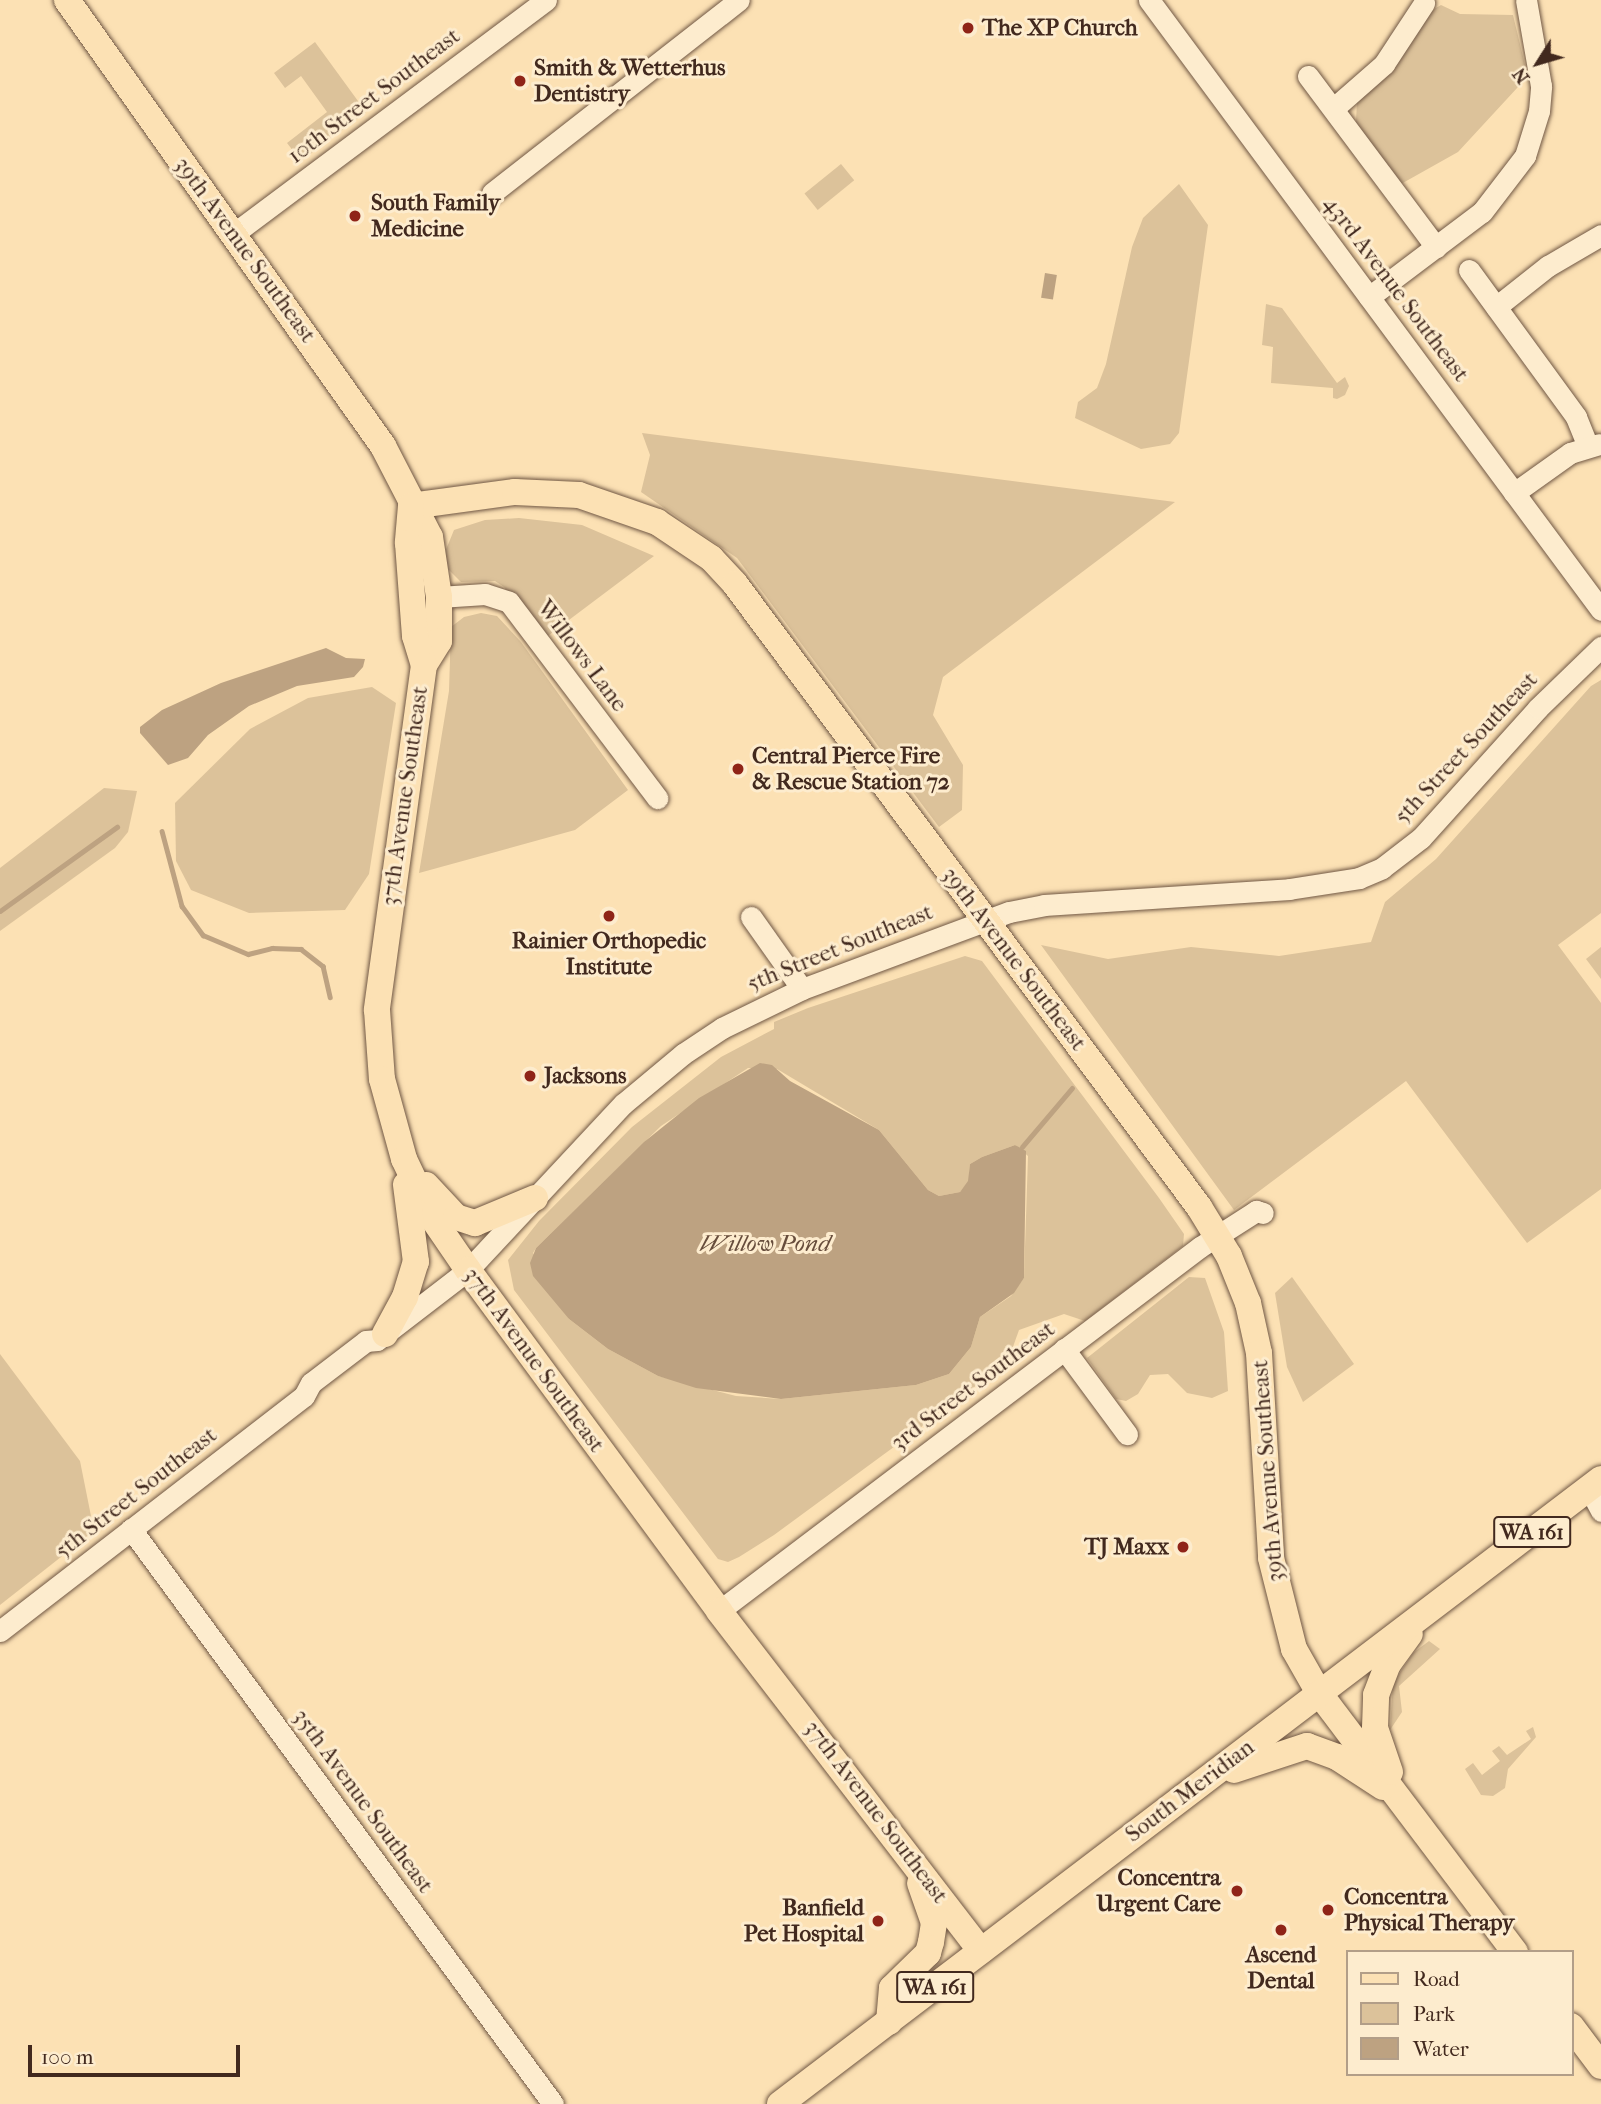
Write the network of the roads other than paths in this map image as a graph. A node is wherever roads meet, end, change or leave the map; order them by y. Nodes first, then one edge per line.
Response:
1 (67, 0) edge
2 (546, 0) edge
3 (739, 0) edge
4 (1149, 0) edge
5 (1526, 0) edge
6 (1424, 3) dead end
7 (1308, 76) dead end
8 (1334, 108) junction
9 (492, 193) dead end
10 (232, 234) junction
11 (1601, 235) edge
12 (1436, 247) junction
13 (1469, 270) dead end
14 (1369, 298) junction
15 (1496, 307) junction
16 (1594, 445) edge
17 (1514, 494) junction
18 (411, 506) junction
19 (427, 595) junction
20 (1601, 610) edge
21 (1601, 647) edge
22 (657, 798) dead end
23 (751, 917) dead end
24 (984, 919) junction
25 (803, 989) junction
26 (396, 1136) junction
27 (535, 1198) junction
28 (1263, 1213) dead end
29 (1217, 1235) junction
30 (468, 1270) junction
31 (381, 1337) junction
32 (1064, 1349) junction
33 (1127, 1434) dead end
34 (1597, 1493) edge
35 (131, 1529) junction
36 (1433, 1606) junction
37 (719, 1611) junction
38 (0, 1632) edge
39 (1319, 1693) junction
40 (1200, 1784) junction
41 (1399, 1797) junction
42 (909, 1856) junction
43 (1514, 1950) edge
44 (981, 1951) junction
45 (888, 2022) junction
46 (1573, 2029) edge
47 (1601, 2066) edge
48 (553, 2104) edge
49 (780, 2104) edge

1 - 10 main road, 39th Avenue Southeast
2 - 10 street, 10th Street Southeast
3 - 9 street
4 - 14 street, 43rd Avenue Southeast
5 - 12 street
6 - 8 street
7 - 8 street
8 - 12 street
10 - 18 main road, 39th Avenue Southeast
11 - 15 street
12 - 14 street
13 - 15 street
14 - 17 street, 43rd Avenue Southeast
15 - 16 street
16 - 17 street
17 - 20 street, 43rd Avenue Southeast
18 - 19 main road, 39th Avenue Southeast
18 - 24 main road, 39th Avenue Southeast
19 - 22 street, Willows Lane
19 - 26 main road, 37th Avenue Southeast
21 - 24 street, 5th Street Southeast
23 - 25 street
24 - 25 street, 5th Street Southeast
24 - 29 main road, 39th Avenue Southeast
25 - 27 street, 5th Street Southeast
26 - 27 main road
26 - 30 main road, 37th Avenue Southeast
26 - 31 main road
27 - 30 street, 5th Street Southeast
28 - 29 street, 3rd Street Southeast
29 - 32 street, 3rd Street Southeast
29 - 39 main road, 39th Avenue Southeast
30 - 31 street, 5th Street Southeast
30 - 37 main road, 37th Avenue Southeast
31 - 35 street, 5th Street Southeast
32 - 33 street
32 - 37 street, 3rd Street Southeast
34 - 36 main road, South Meridian / WA 161
35 - 38 street, 5th Street Southeast
35 - 48 street, 35th Avenue Southeast
36 - 39 main road, South Meridian / WA 161
36 - 41 main road
37 - 42 main road, 37th Avenue Southeast
39 - 40 main road, South Meridian / WA 161
39 - 41 main road, 39th Avenue Southeast
40 - 41 main road
40 - 44 main road, South Meridian / WA 161
41 - 43 main road, 39th Avenue Southeast
42 - 44 main road, 37th Avenue Southeast
42 - 45 main road
44 - 45 main road, South Meridian / WA 161
45 - 49 main road, South Meridian / WA 161
46 - 47 main road

